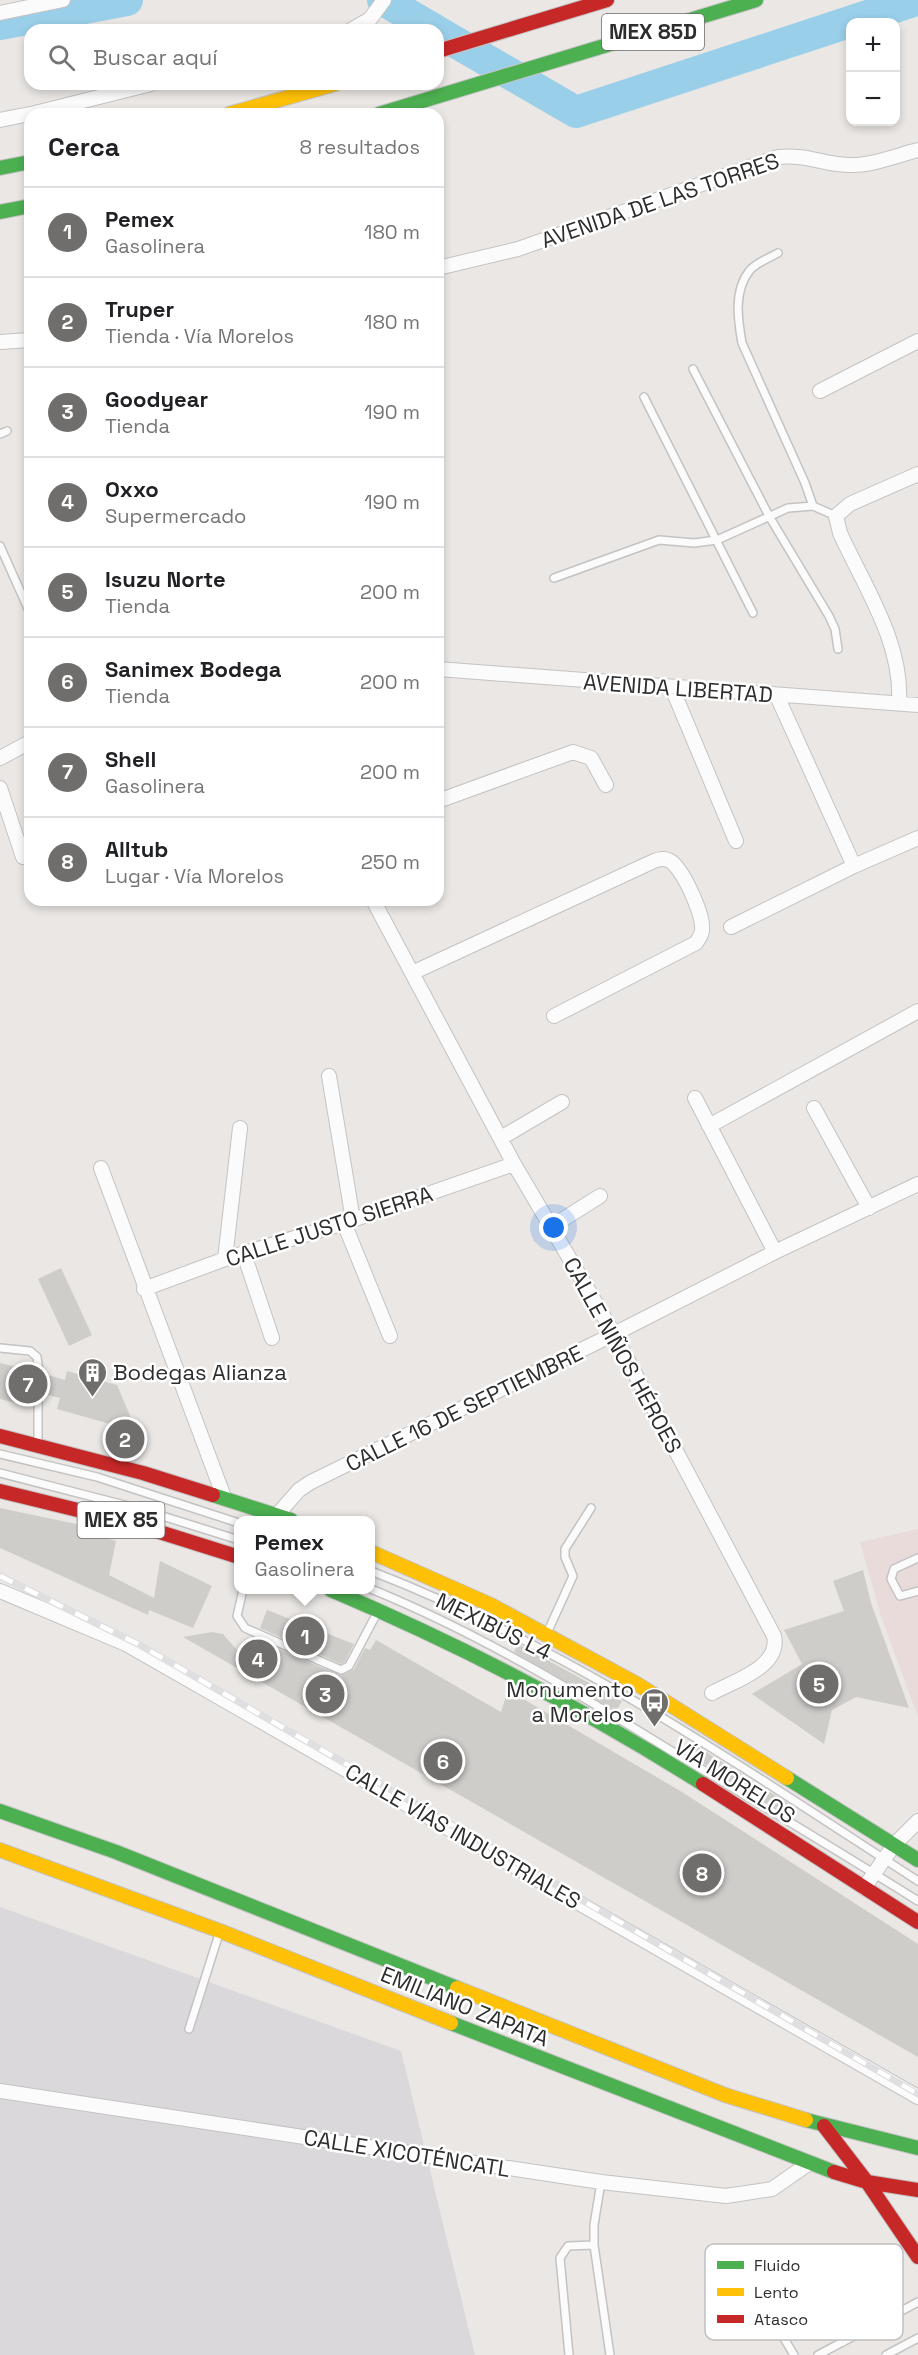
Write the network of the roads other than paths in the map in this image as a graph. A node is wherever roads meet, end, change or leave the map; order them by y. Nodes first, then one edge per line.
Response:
1 (63, 0) edge
2 (607, 0) edge
3 (756, 0) edge
4 (381, 5) edge
5 (0, 13) edge
6 (362, 24) edge
7 (444, 49) edge
8 (126, 90) edge
9 (315, 90) edge
10 (55, 108) edge
11 (250, 108) edge
12 (399, 108) edge
13 (24, 115) edge
14 (0, 120) edge
15 (918, 150) edge
16 (24, 163) edge
17 (0, 168) edge
18 (24, 207) edge
19 (0, 212) edge
20 (778, 253) dead end
21 (444, 267) edge
22 (24, 340) edge
23 (918, 341) edge
24 (0, 342) edge
25 (693, 369) dead end
26 (820, 391) dead end
27 (644, 397) dead end
28 (918, 474) edge
29 (813, 506) junction
30 (769, 516) junction
31 (837, 516) junction
32 (717, 540) junction
33 (0, 546) edge
34 (554, 578) dead end
35 (24, 600) edge
36 (753, 613) dead end
37 (838, 649) dead end
38 (444, 669) edge
39 (672, 688) junction
40 (777, 696) junction
41 (899, 703) junction
42 (918, 705) edge
43 (24, 745) edge
44 (0, 758) edge
45 (606, 785) dead end
46 (0, 788) edge
47 (444, 799) edge
48 (918, 838) edge
49 (736, 841) dead end
50 (23, 857) dead end
51 (854, 866) junction
52 (376, 906) edge
53 (731, 927) dead end
54 (412, 973) junction
55 (918, 1011) edge
56 (554, 1016) dead end
57 (329, 1076) dead end
58 (695, 1098) dead end
59 (562, 1102) dead end
60 (814, 1108) dead end
61 (709, 1126) junction
62 (240, 1128) dead end
63 (501, 1138) junction
64 (514, 1164) junction
65 (101, 1168) dead end
66 (918, 1184) edge
67 (600, 1196) dead end
68 (869, 1208) junction
69 (349, 1221) junction
70 (551, 1227) junction
71 (775, 1252) junction
72 (244, 1254) junction
73 (225, 1259) junction
74 (144, 1289) junction
75 (614, 1334) junction
76 (390, 1336) dead end
77 (272, 1338) dead end
78 (0, 1348) edge
79 (39, 1372) dead end
80 (38, 1393) dead end
81 (0, 1436) edge
82 (38, 1445) junction
83 (0, 1454) edge
84 (0, 1473) edge
85 (0, 1491) edge
86 (224, 1497) junction
87 (591, 1508) dead end
88 (277, 1515) joint
89 (234, 1521) edge
90 (234, 1538) edge
91 (375, 1554) edge
92 (234, 1555) edge
93 (918, 1558) edge
94 (375, 1573) edge
95 (0, 1591) edge
96 (918, 1591) edge
97 (375, 1592) edge
98 (242, 1594) edge
99 (341, 1594) edge
100 (379, 1610) junction
101 (547, 1633) junction
102 (712, 1693) dead end
103 (0, 1811) edge
104 (918, 1821) edge
105 (894, 1845) junction
106 (0, 1850) edge
107 (884, 1859) junction
108 (918, 1860) edge
109 (874, 1874) junction
110 (918, 1881) edge
111 (864, 1888) junction
112 (918, 1901) edge
113 (918, 1922) edge
114 (220, 1931) junction
115 (189, 2029) dead end
116 (0, 2091) edge
117 (918, 2097) edge
118 (824, 2126) junction
119 (918, 2148) edge
120 (808, 2164) junction
121 (602, 2182) junction
122 (867, 2182) junction
123 (918, 2190) edge
124 (594, 2245) junction
125 (918, 2257) edge
126 (918, 2302) edge
127 (903, 2310) edge
128 (918, 2338) edge
129 (785, 2340) edge
130 (847, 2340) edge
131 (843, 2342) joint
132 (569, 2355) edge
133 (610, 2355) edge
134 (794, 2355) edge
135 (818, 2355) edge
136 (886, 2355) edge

1 - 5 street
2 - 7 main road, MEX 85D
3 - 12 main road, MEX 85D
4 - 6 street
8 - 10 street
9 - 11 main road
13 - 14 street
15 - 21 street, AVENIDA DE LAS TORRES
16 - 17 main road
18 - 19 main road
20 - 29 lane
22 - 24 street
23 - 26 street
25 - 30 lane
27 - 32 lane
28 - 31 street
29 - 30 lane
29 - 31 lane
30 - 32 lane
30 - 37 lane
31 - 41 street
32 - 34 lane
32 - 36 lane
33 - 35 lane
38 - 39 street, AVENIDA LIBERTAD
39 - 40 street, AVENIDA LIBERTAD
39 - 49 street
40 - 41 street, AVENIDA LIBERTAD
40 - 51 street
41 - 42 street, AVENIDA LIBERTAD
43 - 44 street
45 - 47 street
46 - 50 street
48 - 51 street
51 - 53 street
52 - 54 street, CALLE NIÑOS HÉROES
54 - 56 street
54 - 63 street, CALLE NIÑOS HÉROES
55 - 61 street
57 - 69 street
58 - 61 street
59 - 63 street
60 - 68 street
61 - 71 street
62 - 73 street
63 - 64 street, CALLE NIÑOS HÉROES
64 - 69 street, CALLE JUSTO SIERRA
64 - 70 street, CALLE NIÑOS HÉROES
65 - 74 street
66 - 68 street, CALLE 16 DE SEPTIEMBRE
67 - 70 street
68 - 71 street, CALLE 16 DE SEPTIEMBRE
69 - 72 street, CALLE JUSTO SIERRA
69 - 76 street
70 - 75 street, CALLE NIÑOS HÉROES
71 - 75 street, CALLE 16 DE SEPTIEMBRE
72 - 73 street, CALLE JUSTO SIERRA
72 - 77 street
73 - 74 street, CALLE JUSTO SIERRA
74 - 86 street
75 - 88 street, CALLE 16 DE SEPTIEMBRE
75 - 102 street, CALLE NIÑOS HÉROES
78 - 79 lane
80 - 82 lane
81 - 82 main road, MEX 85
82 - 86 main road, MEX 85
83 - 89 lane
84 - 90 lane
85 - 92 main road, MEX 85
86 - 88 main road, MEX 85
87 - 101 lane
91 - 101 main road, VÍA MORELOS
93 - 96 lane
94 - 107 lane, MEXIBÚS L4
95 - 117 street, CALLE VÍAS INDUSTRIALES
97 - 109 lane, MEXIBÚS L4
98 - 100 lane
99 - 100 main road, VÍA MORELOS
100 - 111 main road, VÍA MORELOS
101 - 105 main road, VÍA MORELOS
103 - 118 main road, EMILIANO ZAPATA
104 - 105 street
105 - 107 street
105 - 108 main road, VÍA MORELOS
106 - 114 main road, EMILIANO ZAPATA
107 - 109 street
107 - 110 lane, MEXIBÚS L4
109 - 111 street
109 - 112 lane, MEXIBÚS L4
111 - 113 main road, VÍA MORELOS
114 - 115 lane
114 - 120 main road, EMILIANO ZAPATA
116 - 121 street, CALLE XICOTÉNCATL
118 - 119 main road, EMILIANO ZAPATA
118 - 122 main road
120 - 121 street, CALLE XICOTÉNCATL
120 - 122 main road, EMILIANO ZAPATA
121 - 124 lane
122 - 123 main road, EMILIANO ZAPATA
122 - 125 main road
124 - 132 lane
124 - 133 lane
126 - 127 lane
128 - 136 lane
129 - 134 lane
130 - 131 lane
131 - 135 lane

